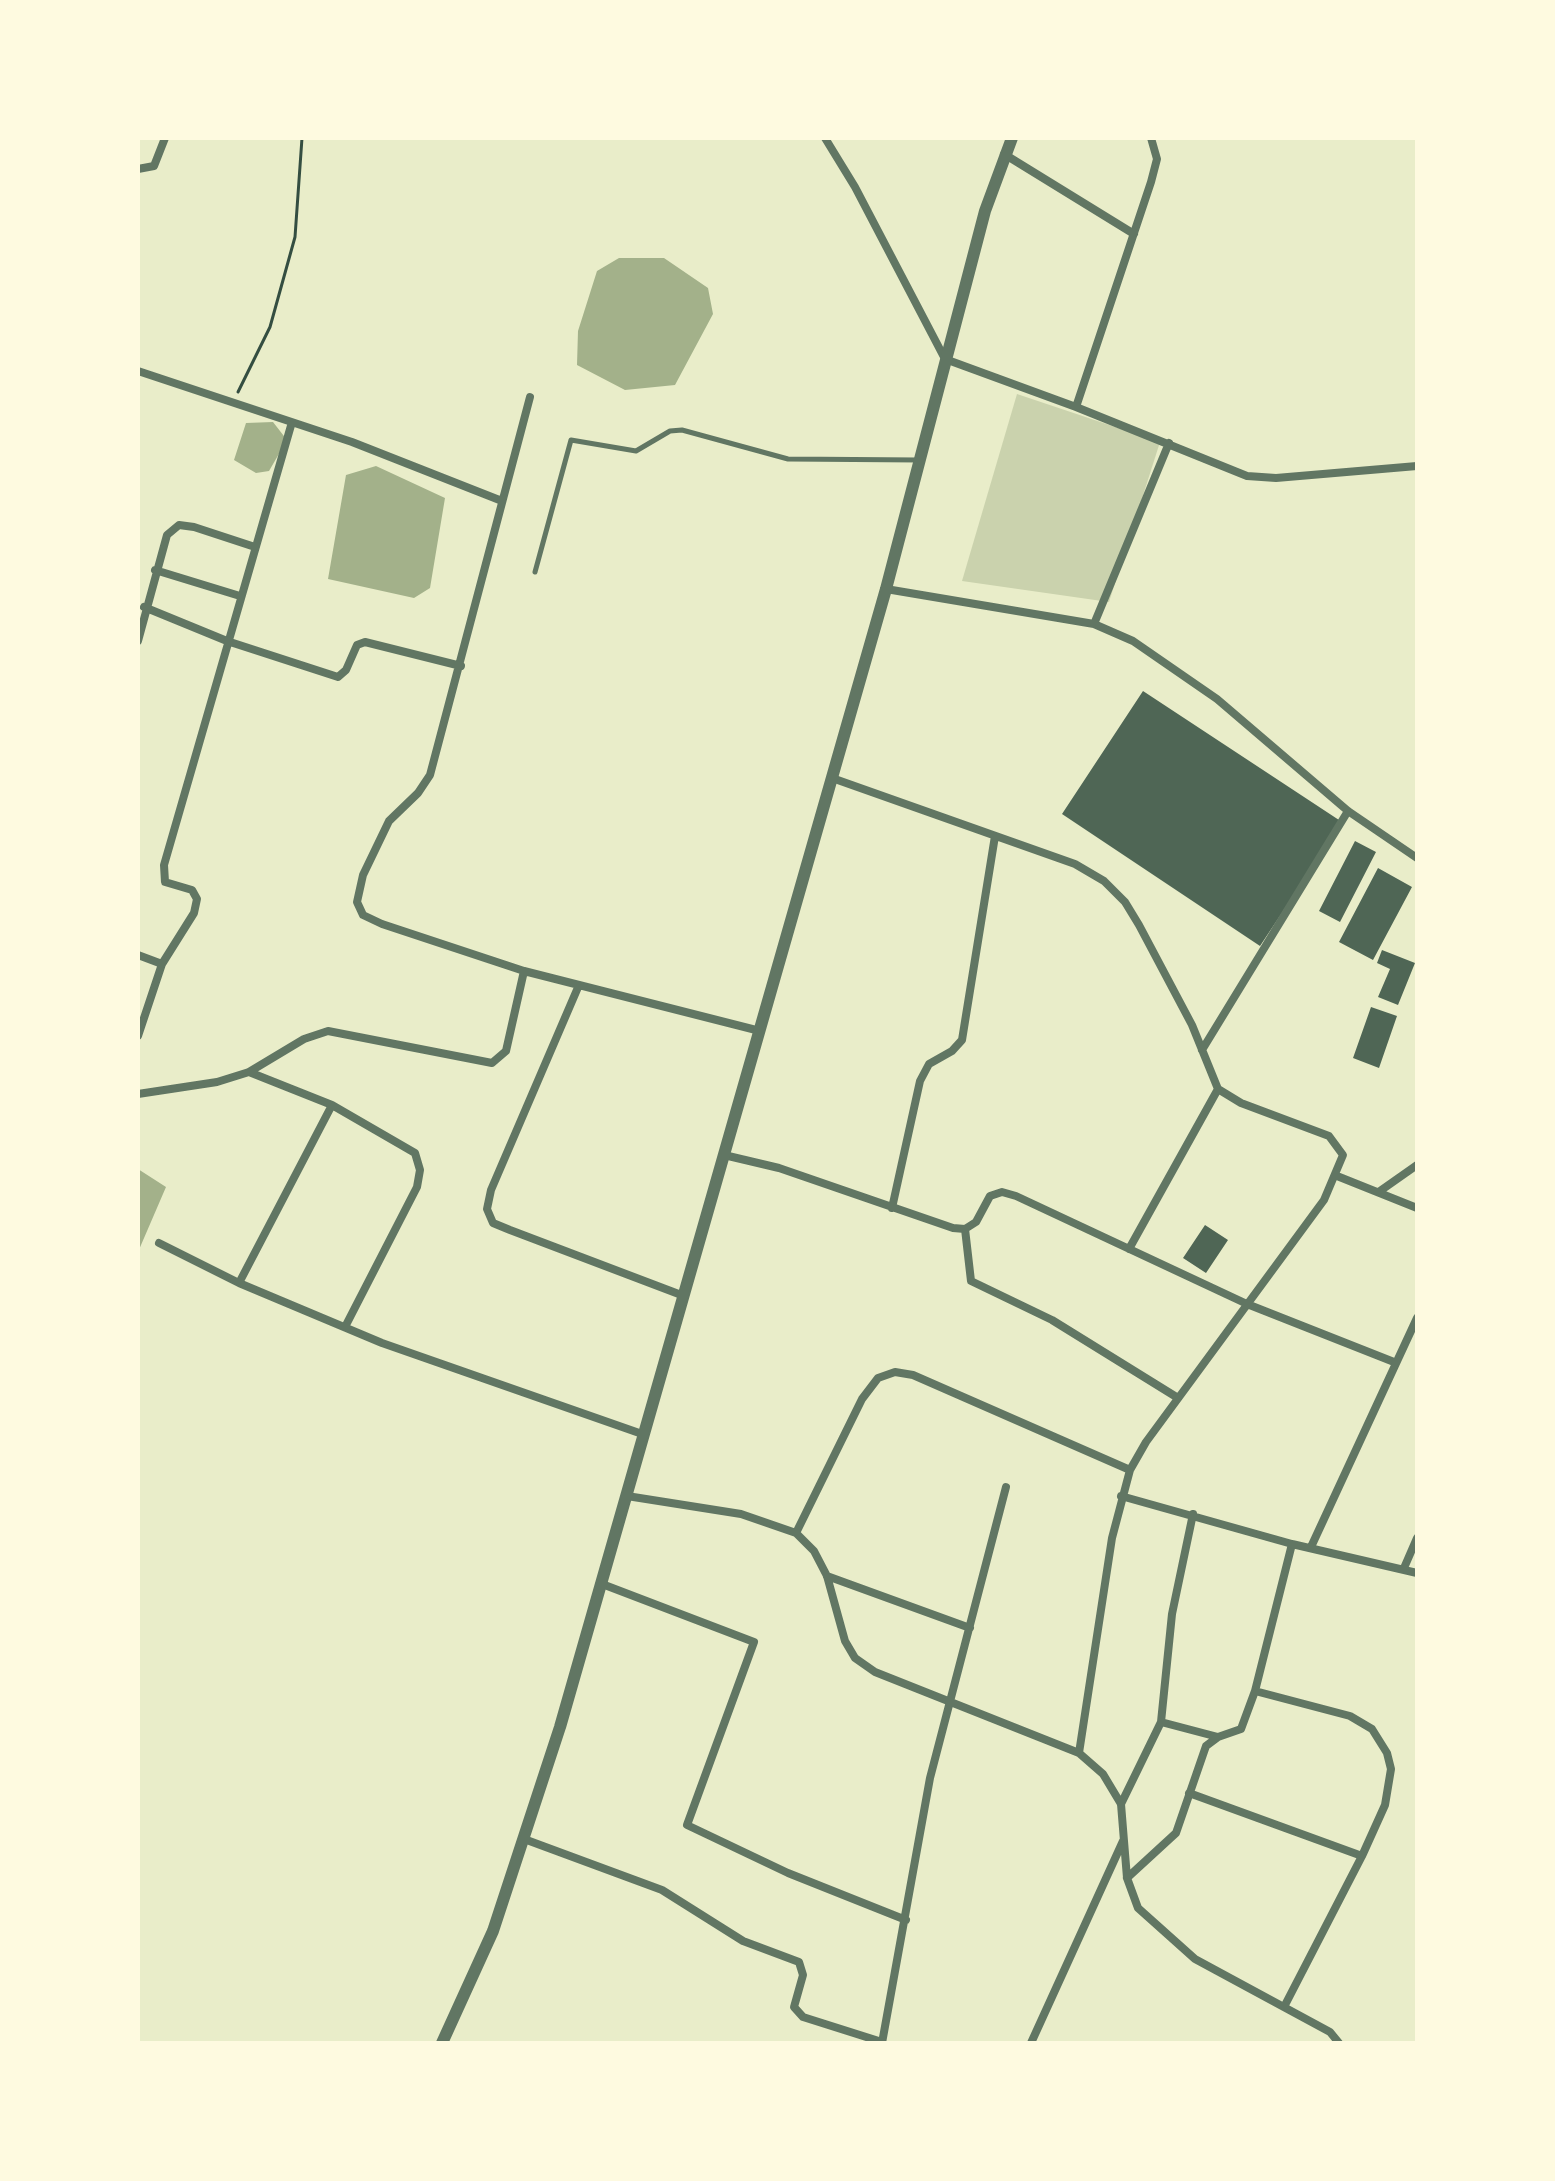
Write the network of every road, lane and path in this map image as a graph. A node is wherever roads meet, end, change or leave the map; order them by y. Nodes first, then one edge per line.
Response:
1 (165, 138) edge
2 (302, 138) edge
3 (825, 138) edge
4 (1012, 138) edge
5 (1151, 138) edge
6 (1004, 154) junction
7 (138, 169) edge
8 (1134, 234) junction
9 (945, 359) junction
10 (138, 371) edge
11 (530, 397) dead end
12 (233, 402) junction
13 (1076, 407) junction
14 (292, 422) junction
15 (1169, 443) junction
16 (920, 460) junction
17 (1417, 466) edge
18 (502, 501) junction
19 (255, 547) junction
20 (155, 570) junction
21 (535, 572) dead end
22 (886, 589) junction
23 (240, 596) junction
24 (144, 607) junction
25 (1094, 624) junction
26 (138, 641) edge
27 (227, 641) junction
28 (461, 666) junction
29 (832, 778) junction
30 (1348, 811) junction
31 (995, 836) junction
32 (1417, 858) edge
33 (138, 955) edge
34 (162, 964) junction
35 (524, 971) junction
36 (579, 985) junction
37 (760, 1031) junction
38 (138, 1036) edge
39 (1202, 1050) junction
40 (249, 1072) junction
41 (1218, 1089) junction
42 (138, 1094) edge
43 (332, 1105) junction
44 (724, 1155) junction
45 (1417, 1165) edge
46 (1337, 1176) junction
47 (1380, 1191) junction
48 (892, 1208) junction
49 (1417, 1208) edge
50 (965, 1229) junction
51 (159, 1243) dead end
52 (1129, 1249) junction
53 (239, 1283) junction
54 (684, 1296) junction
55 (1247, 1304) junction
56 (1417, 1318) edge
57 (345, 1327) junction
58 (1394, 1362) junction
59 (1178, 1398) junction
60 (645, 1435) junction
61 (1130, 1470) junction
62 (1006, 1487) dead end
63 (627, 1496) junction
64 (1121, 1496) junction
65 (1193, 1514) junction
66 (796, 1533) junction
67 (1417, 1538) edge
68 (1292, 1544) junction
69 (1311, 1547) junction
70 (1404, 1568) junction
71 (1417, 1573) edge
72 (827, 1576) junction
73 (602, 1584) junction
74 (970, 1628) junction
75 (1255, 1691) junction
76 (948, 1702) junction
77 (1161, 1722) junction
78 (1218, 1737) junction
79 (1079, 1753) junction
80 (1189, 1793) junction
81 (1121, 1804) junction
82 (524, 1839) junction
83 (1124, 1840) junction
84 (1362, 1856) junction
85 (1127, 1878) junction
86 (906, 1920) junction
87 (1284, 2007) junction
88 (882, 2042) edge
89 (442, 2043) edge
90 (1031, 2043) edge
91 (1339, 2043) edge

1 - 7 street
2 - 12 path
3 - 9 street
4 - 6 street
5 - 8 street
6 - 8 street
6 - 9 street
8 - 13 street
9 - 13 street
9 - 16 street
10 - 12 street
11 - 18 street
12 - 14 street
13 - 15 street
14 - 18 street
14 - 19 street
15 - 17 street
15 - 25 street
16 - 21 lane
16 - 22 street
18 - 28 street
19 - 20 street
19 - 23 street
20 - 23 street
20 - 24 street
22 - 25 street
22 - 29 street
23 - 27 street
24 - 26 street
24 - 27 street
25 - 30 street
27 - 28 street
27 - 34 street
28 - 35 street
29 - 31 street
29 - 37 street
30 - 32 street
30 - 39 street
31 - 39 street
31 - 48 street
33 - 34 street
34 - 38 street
35 - 36 street
35 - 40 street
36 - 37 street
36 - 54 street
37 - 44 street
39 - 41 street
40 - 42 street
40 - 43 street
41 - 46 street
41 - 52 street
43 - 53 street
43 - 57 street
44 - 48 street
44 - 54 street
45 - 47 street
46 - 47 street
46 - 55 street
47 - 49 street
48 - 50 street
50 - 52 street
50 - 59 street
51 - 53 street
52 - 55 street
53 - 57 street
54 - 60 street
55 - 58 street
55 - 59 street
56 - 58 street
57 - 60 street
58 - 69 street
59 - 61 street
60 - 63 street
61 - 64 street
61 - 66 street
62 - 74 street
63 - 66 street
63 - 73 street
64 - 65 street
64 - 79 street
65 - 68 street
65 - 77 street
66 - 72 street
67 - 70 street
68 - 69 street
68 - 75 street
69 - 70 street
70 - 71 street
72 - 74 street
72 - 76 street
73 - 82 street
73 - 86 street
74 - 76 street
75 - 78 street
75 - 84 street
76 - 79 street
76 - 86 street
77 - 78 street
77 - 81 street
78 - 80 street
79 - 81 street
80 - 84 street
80 - 85 street
81 - 83 street
82 - 88 street
82 - 89 street
83 - 85 street
83 - 90 street
84 - 87 street
85 - 87 street
86 - 88 street
87 - 91 street

